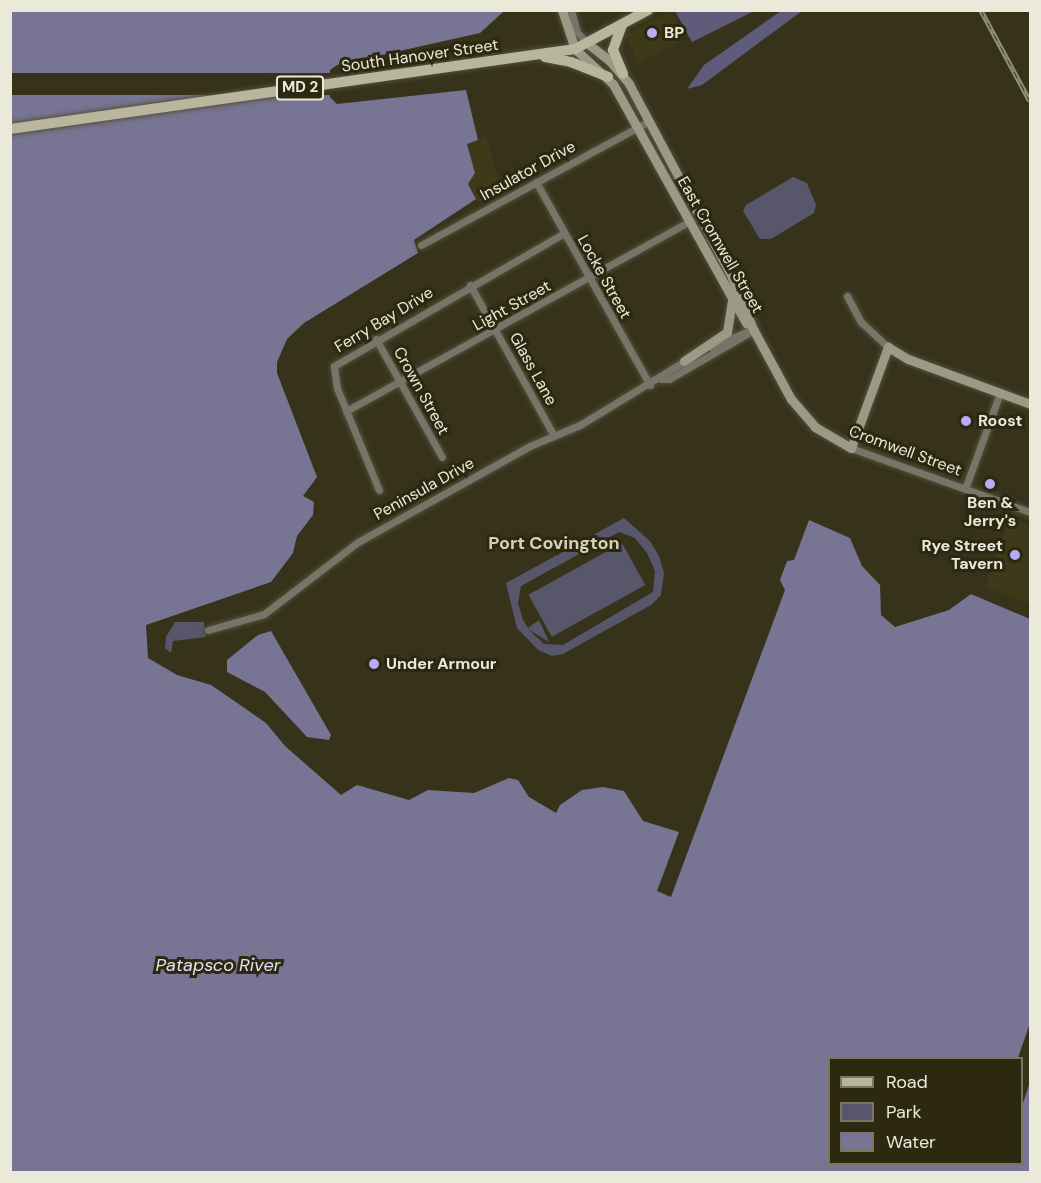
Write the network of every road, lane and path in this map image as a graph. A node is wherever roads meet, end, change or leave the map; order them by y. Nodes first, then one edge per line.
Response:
1 (562, 10) edge
2 (571, 10) edge
3 (648, 10) edge
4 (622, 25) junction
5 (587, 43) junction
6 (575, 49) junction
7 (536, 56) junction
8 (622, 74) junction
9 (608, 77) junction
10 (649, 120) junction
11 (637, 127) junction
12 (10, 129) edge
13 (536, 182) junction
14 (689, 222) junction
15 (564, 233) junction
16 (421, 245) dead end
17 (589, 278) junction
18 (470, 285) junction
19 (847, 296) dead end
20 (732, 301) junction
21 (753, 329) junction
22 (496, 330) junction
23 (376, 339) junction
24 (888, 346) junction
25 (684, 361) junction
26 (661, 379) junction
27 (400, 382) junction
28 (650, 385) junction
29 (1000, 393) junction
30 (1030, 404) edge
31 (346, 411) junction
32 (554, 434) junction
33 (851, 448) junction
34 (442, 458) dead end
35 (965, 489) junction
36 (379, 490) dead end
37 (1030, 512) edge
38 (208, 630) dead end

1 - 6 street
2 - 5 street
3 - 4 main road, South Hanover Street / MD 2
4 - 5 main road, South Hanover Street / MD 2
4 - 8 main road
5 - 6 main road, South Hanover Street / MD 2
5 - 8 street, East Cromwell Street
6 - 7 main road, South Hanover Street / MD 2
6 - 9 street, East Cromwell Street
7 - 9 main road
7 - 12 main road, South Hanover Street / MD 2
8 - 10 street, East Cromwell Street
9 - 11 street, East Cromwell Street
10 - 11 street, Insulator Drive
10 - 21 street, East Cromwell Street
11 - 13 street, Insulator Drive
11 - 14 street, East Cromwell Street
13 - 15 street, Locke Street
13 - 16 street, Insulator Drive
14 - 17 street, Light Street
14 - 20 street, East Cromwell Street
15 - 17 street, Locke Street
15 - 18 street, Ferry Bay Drive
17 - 22 street, Light Street
17 - 28 street, Locke Street
18 - 22 street, Glass Lane
18 - 23 street, Ferry Bay Drive
19 - 24 street
20 - 21 street, East Cromwell Street
20 - 25 street
21 - 25 street, Peninsula Drive
21 - 26 street, Peninsula Drive
21 - 33 street, Cromwell Street
22 - 27 street, Light Street
22 - 32 street, Glass Lane
23 - 27 street, Crown Street
23 - 31 street, Ferry Bay Drive
24 - 29 street
24 - 33 street
25 - 26 street, Peninsula Drive
26 - 28 street, Peninsula Drive
27 - 31 street, Light Street
27 - 34 street, Crown Street
28 - 32 street, Peninsula Drive
29 - 30 street
29 - 35 street
31 - 36 street, Ferry Bay Drive
32 - 38 street, Peninsula Drive
33 - 35 street, Cromwell Street
35 - 37 street, Cromwell Street

